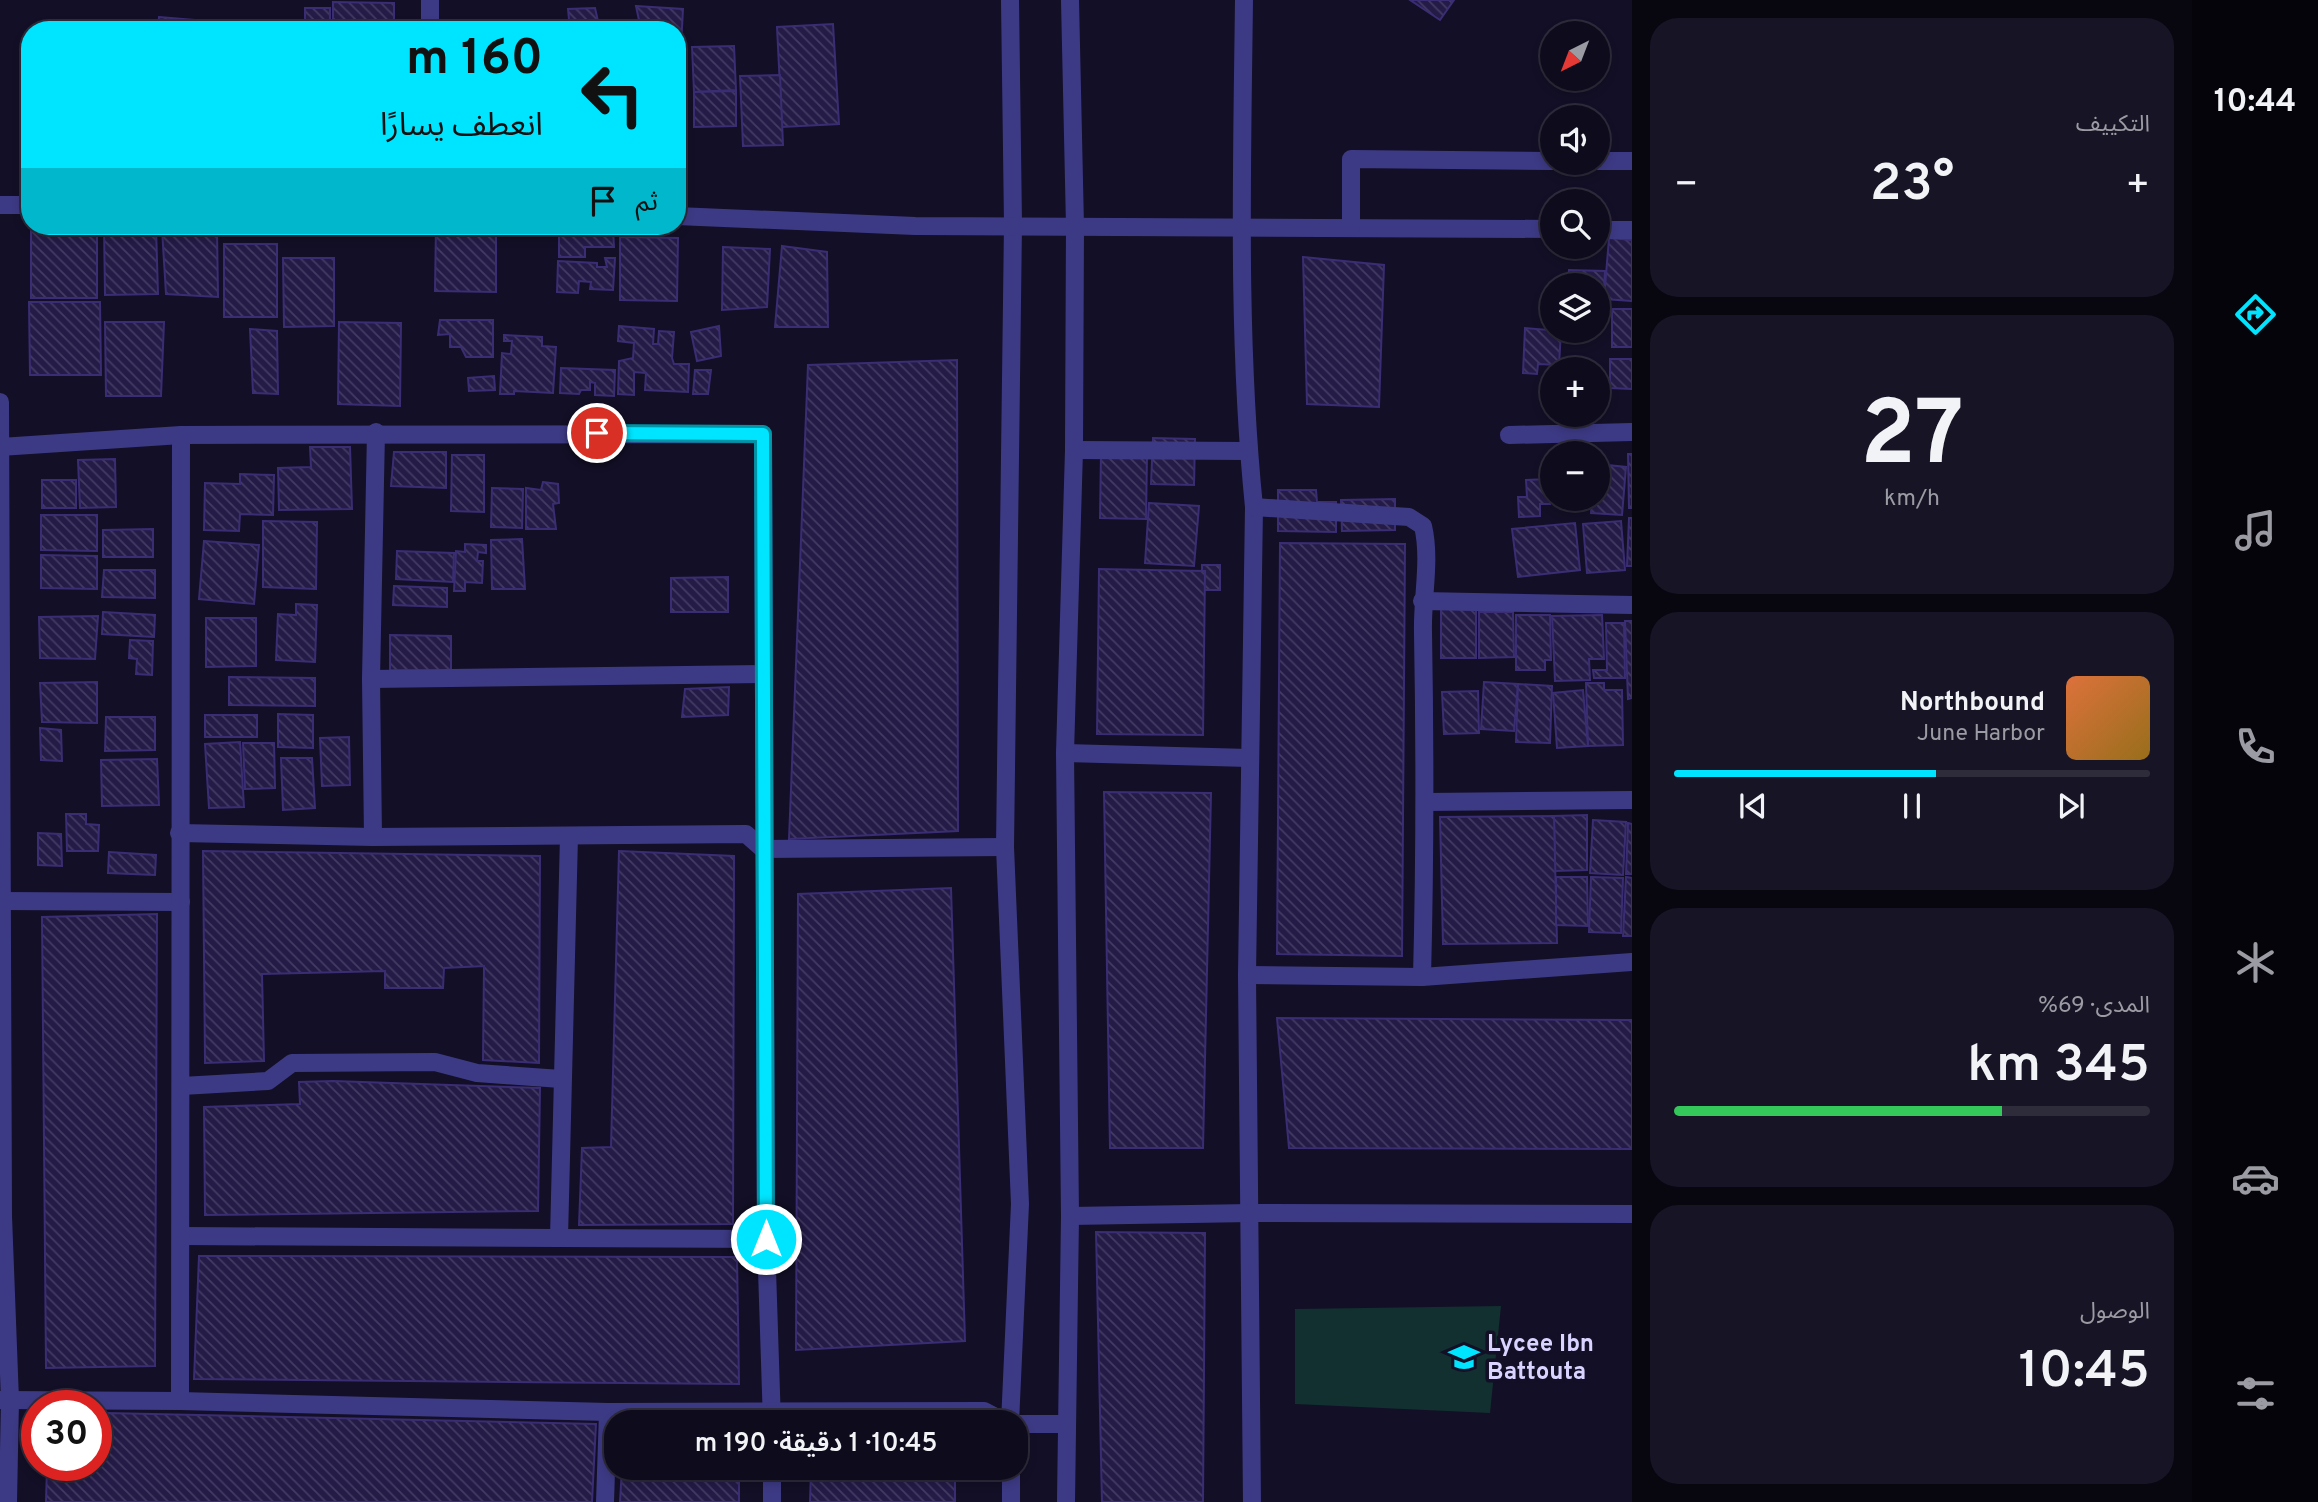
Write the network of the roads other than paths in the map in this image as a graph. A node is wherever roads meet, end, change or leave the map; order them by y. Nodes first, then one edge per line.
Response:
1 (430, 0) edge
2 (1010, 0) edge
3 (1070, 0) edge
4 (1244, 0) edge
5 (430, 21) edge
6 (1540, 161) edge
7 (1610, 161) edge
8 (1632, 161) edge
9 (0, 205) edge
10 (21, 205) edge
11 (686, 216) edge
12 (1013, 224) junction
13 (1242, 225) junction
14 (1075, 226) junction
15 (1351, 227) junction
16 (1540, 229) edge
17 (1610, 230) edge
18 (1632, 230) edge
19 (0, 402) edge
20 (376, 432) junction
21 (1632, 432) edge
22 (181, 435) junction
23 (1509, 435) dead end
24 (1, 447) edge
25 (1074, 450) junction
26 (1248, 452) junction
27 (1254, 507) junction
28 (1422, 601) junction
29 (1632, 605) edge
30 (763, 674) junction
31 (371, 679) junction
32 (1065, 753) junction
33 (1249, 758) junction
34 (1632, 800) edge
35 (1426, 802) junction
36 (179, 833) junction
37 (569, 836) junction
38 (373, 837) junction
39 (1005, 847) junction
40 (764, 849) junction
41 (1, 901) edge
42 (181, 902) junction
43 (1632, 962) edge
44 (1247, 975) junction
45 (1422, 977) junction
46 (561, 1079) junction
47 (182, 1086) junction
48 (1251, 1213) junction
49 (1632, 1214) edge
50 (1, 1216) edge
51 (1070, 1216) junction
52 (181, 1236) junction
53 (559, 1238) junction
54 (766, 1239) junction
55 (5, 1400) edge
56 (180, 1401) junction
57 (772, 1410) edge
58 (1012, 1410) edge
59 (604, 1412) edge
60 (1028, 1423) edge
61 (1065, 1424) junction
62 (606, 1480) edge
63 (772, 1480) edge
64 (1011, 1480) edge
65 (8, 1502) edge
66 (605, 1502) edge
67 (772, 1502) edge
68 (1012, 1502) edge
69 (1066, 1502) edge
70 (1252, 1502) edge

1 - 5 street
2 - 12 street
3 - 14 street
4 - 13 street
6 - 15 street
7 - 8 street
9 - 10 street
11 - 12 street
12 - 14 street
12 - 39 street
13 - 14 street
13 - 15 street
13 - 26 street
14 - 25 street
15 - 16 street
17 - 18 street
19 - 24 street
20 - 22 street
20 - 30 street
20 - 31 street
21 - 23 street
22 - 24 street
22 - 36 street
24 - 41 street
25 - 26 street
25 - 32 street
26 - 27 street
27 - 28 street
27 - 33 street
28 - 29 street
28 - 35 street
30 - 31 street
30 - 40 street
31 - 38 street
32 - 33 street
32 - 51 street
33 - 44 street
34 - 35 street
35 - 45 street
36 - 38 street
36 - 42 street
37 - 38 street
37 - 40 street
37 - 46 street
39 - 40 street
39 - 58 street
40 - 54 street
41 - 42 street
41 - 50 street
42 - 47 street
43 - 45 street
44 - 45 street
44 - 48 street
46 - 47 street
46 - 53 street
47 - 52 street
48 - 49 street
48 - 51 street
48 - 70 street
50 - 55 street
51 - 61 street
52 - 53 street
52 - 56 street
53 - 54 street
54 - 57 street
55 - 56 street
55 - 65 street
56 - 59 street
60 - 61 street
61 - 69 street
62 - 66 street
63 - 67 street
64 - 68 street

